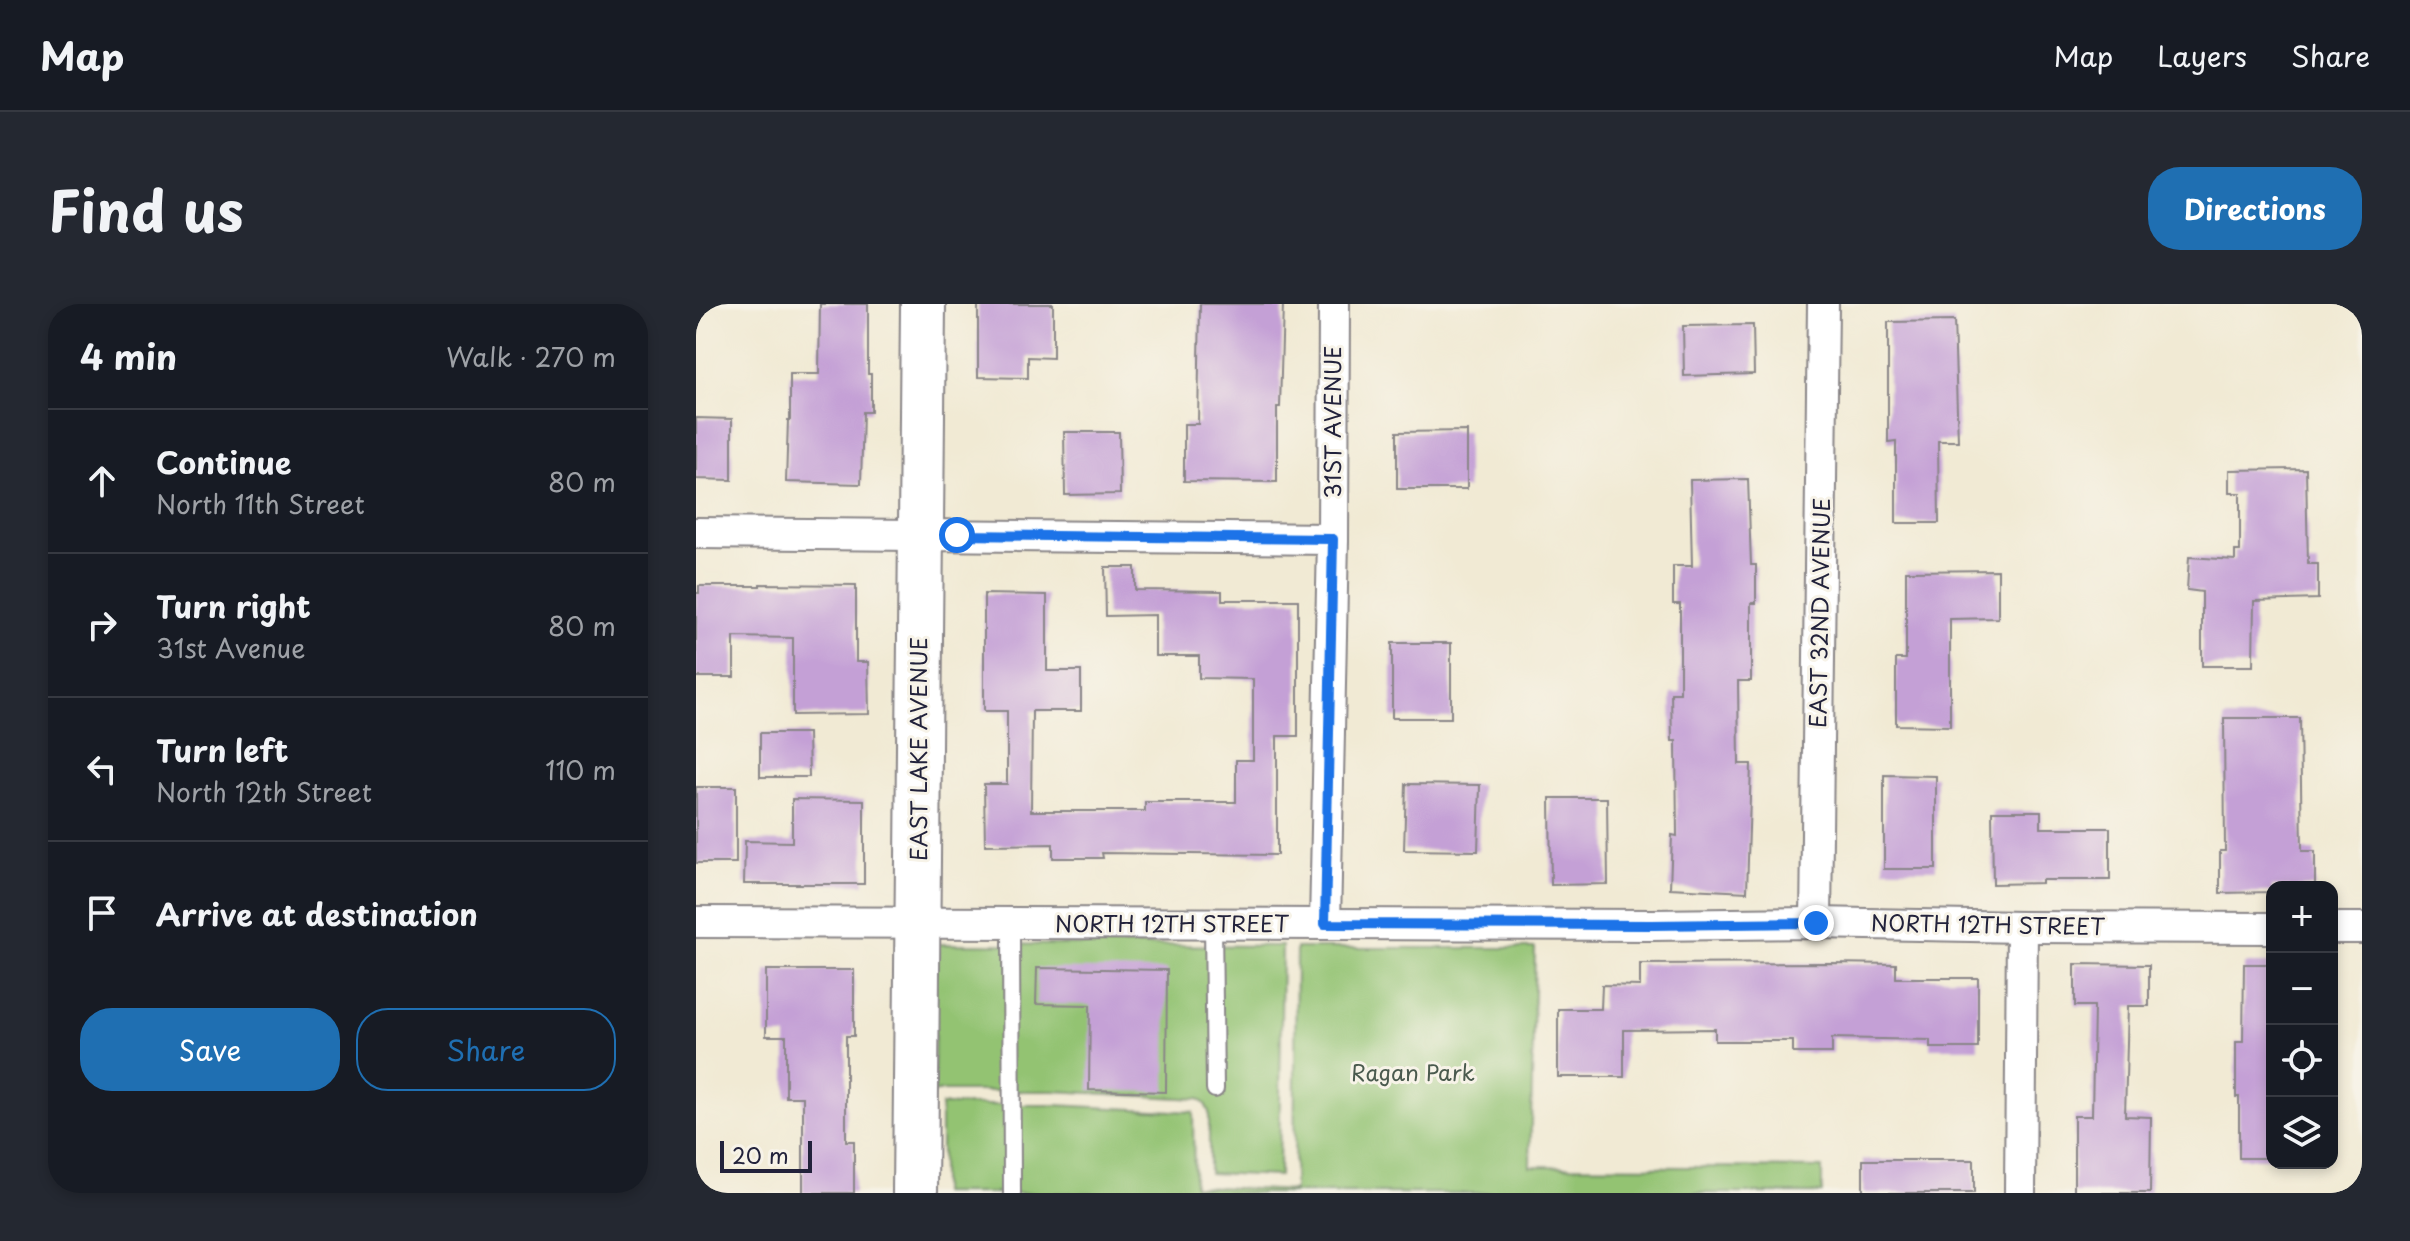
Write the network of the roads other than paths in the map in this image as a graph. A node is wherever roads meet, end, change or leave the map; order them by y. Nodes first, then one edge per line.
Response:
1 (923, 304) edge
2 (1334, 304) edge
3 (1823, 304) edge
4 (696, 533) edge
5 (921, 535) junction
6 (1333, 539) junction
7 (696, 922) edge
8 (918, 922) junction
9 (1011, 923) junction
10 (1816, 923) junction
11 (1213, 924) junction
12 (1325, 924) junction
13 (2022, 927) junction
14 (2266, 928) edge
15 (2338, 928) edge
16 (2362, 928) edge
17 (1215, 1089) dead end
18 (915, 1193) edge
19 (1012, 1193) edge
20 (2020, 1193) edge

1 - 5 street, EAST LAKE AVENUE
2 - 6 street, 31ST AVENUE
3 - 10 street, EAST 32ND AVENUE
4 - 5 street
5 - 6 street
5 - 8 street, EAST LAKE AVENUE
6 - 12 street, 31ST AVENUE
7 - 8 street, NORTH 12TH STREET
8 - 9 street, NORTH 12TH STREET
8 - 18 street, EAST LAKE AVENUE
9 - 11 street, NORTH 12TH STREET
9 - 19 lane
10 - 12 street, NORTH 12TH STREET
10 - 13 street, NORTH 12TH STREET
11 - 12 street, NORTH 12TH STREET
11 - 17 lane
13 - 14 street, NORTH 12TH STREET
13 - 20 street
15 - 16 street

